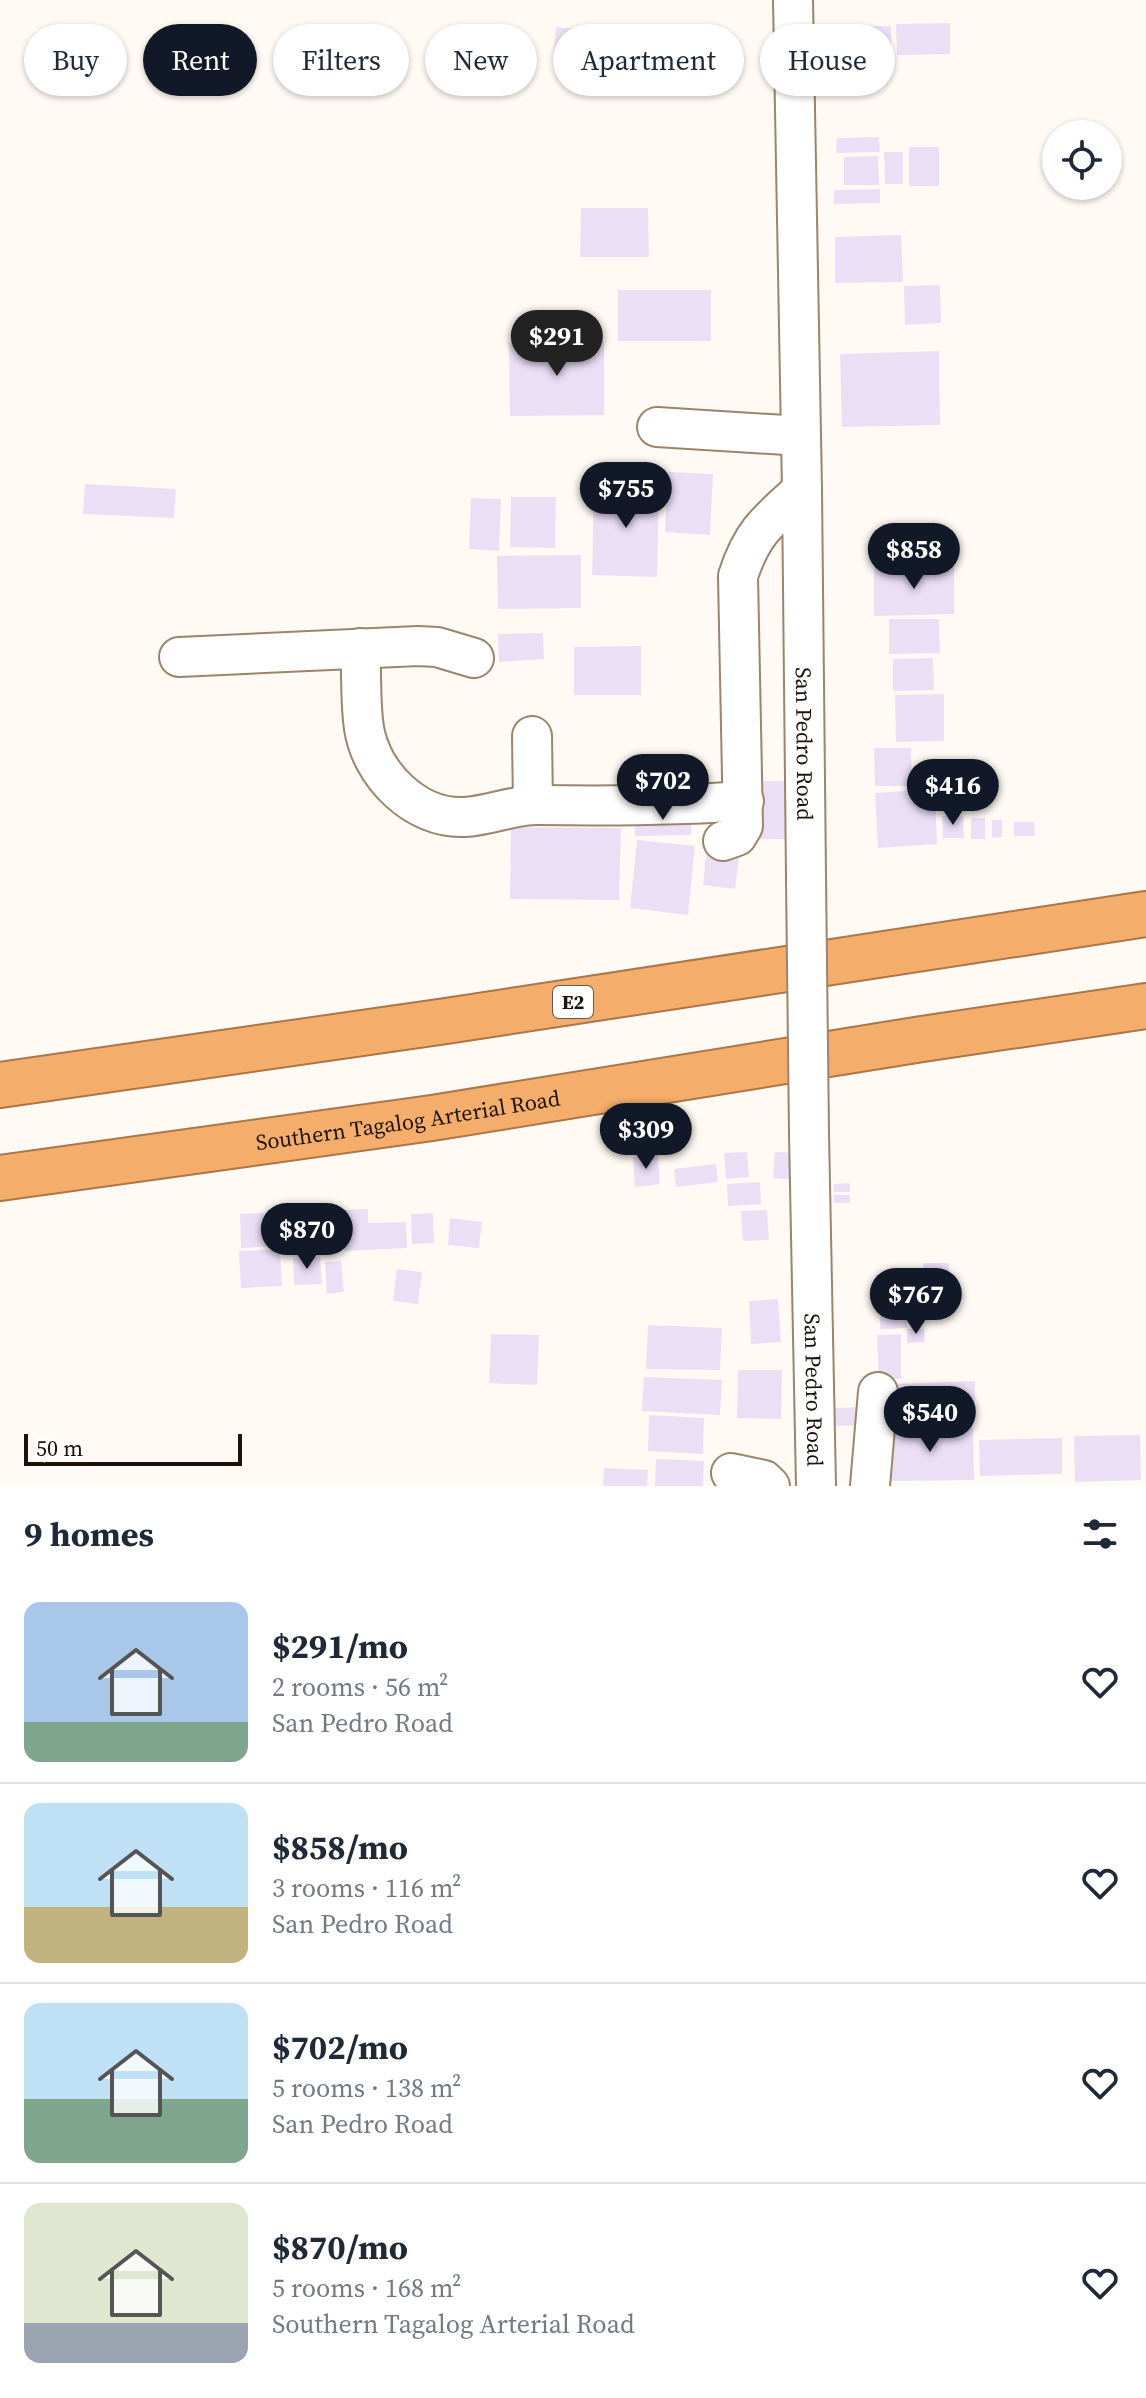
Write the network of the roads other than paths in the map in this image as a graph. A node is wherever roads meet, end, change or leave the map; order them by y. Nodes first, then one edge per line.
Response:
1 (793, 0) edge
2 (657, 427) dead end
3 (801, 436) junction
4 (802, 490) junction
5 (360, 648) junction
6 (179, 657) dead end
7 (474, 658) dead end
8 (532, 736) dead end
9 (744, 801) junction
10 (533, 805) junction
11 (723, 841) dead end
12 (1146, 914) edge
13 (1146, 1006) edge
14 (0, 1085) edge
15 (0, 1178) edge
16 (878, 1392) dead end
17 (731, 1473) dead end
18 (770, 1486) edge
19 (816, 1486) edge
20 (870, 1486) edge

1 - 3 street, San Pedro Road
2 - 3 street
3 - 4 street, San Pedro Road
4 - 9 street
4 - 19 street, San Pedro Road, bridge
5 - 6 street
5 - 7 street
5 - 10 street
8 - 10 street
9 - 10 street
9 - 11 street
12 - 14 highway, E2
13 - 15 highway, Southern Tagalog Arterial Road
16 - 20 street
17 - 18 street

